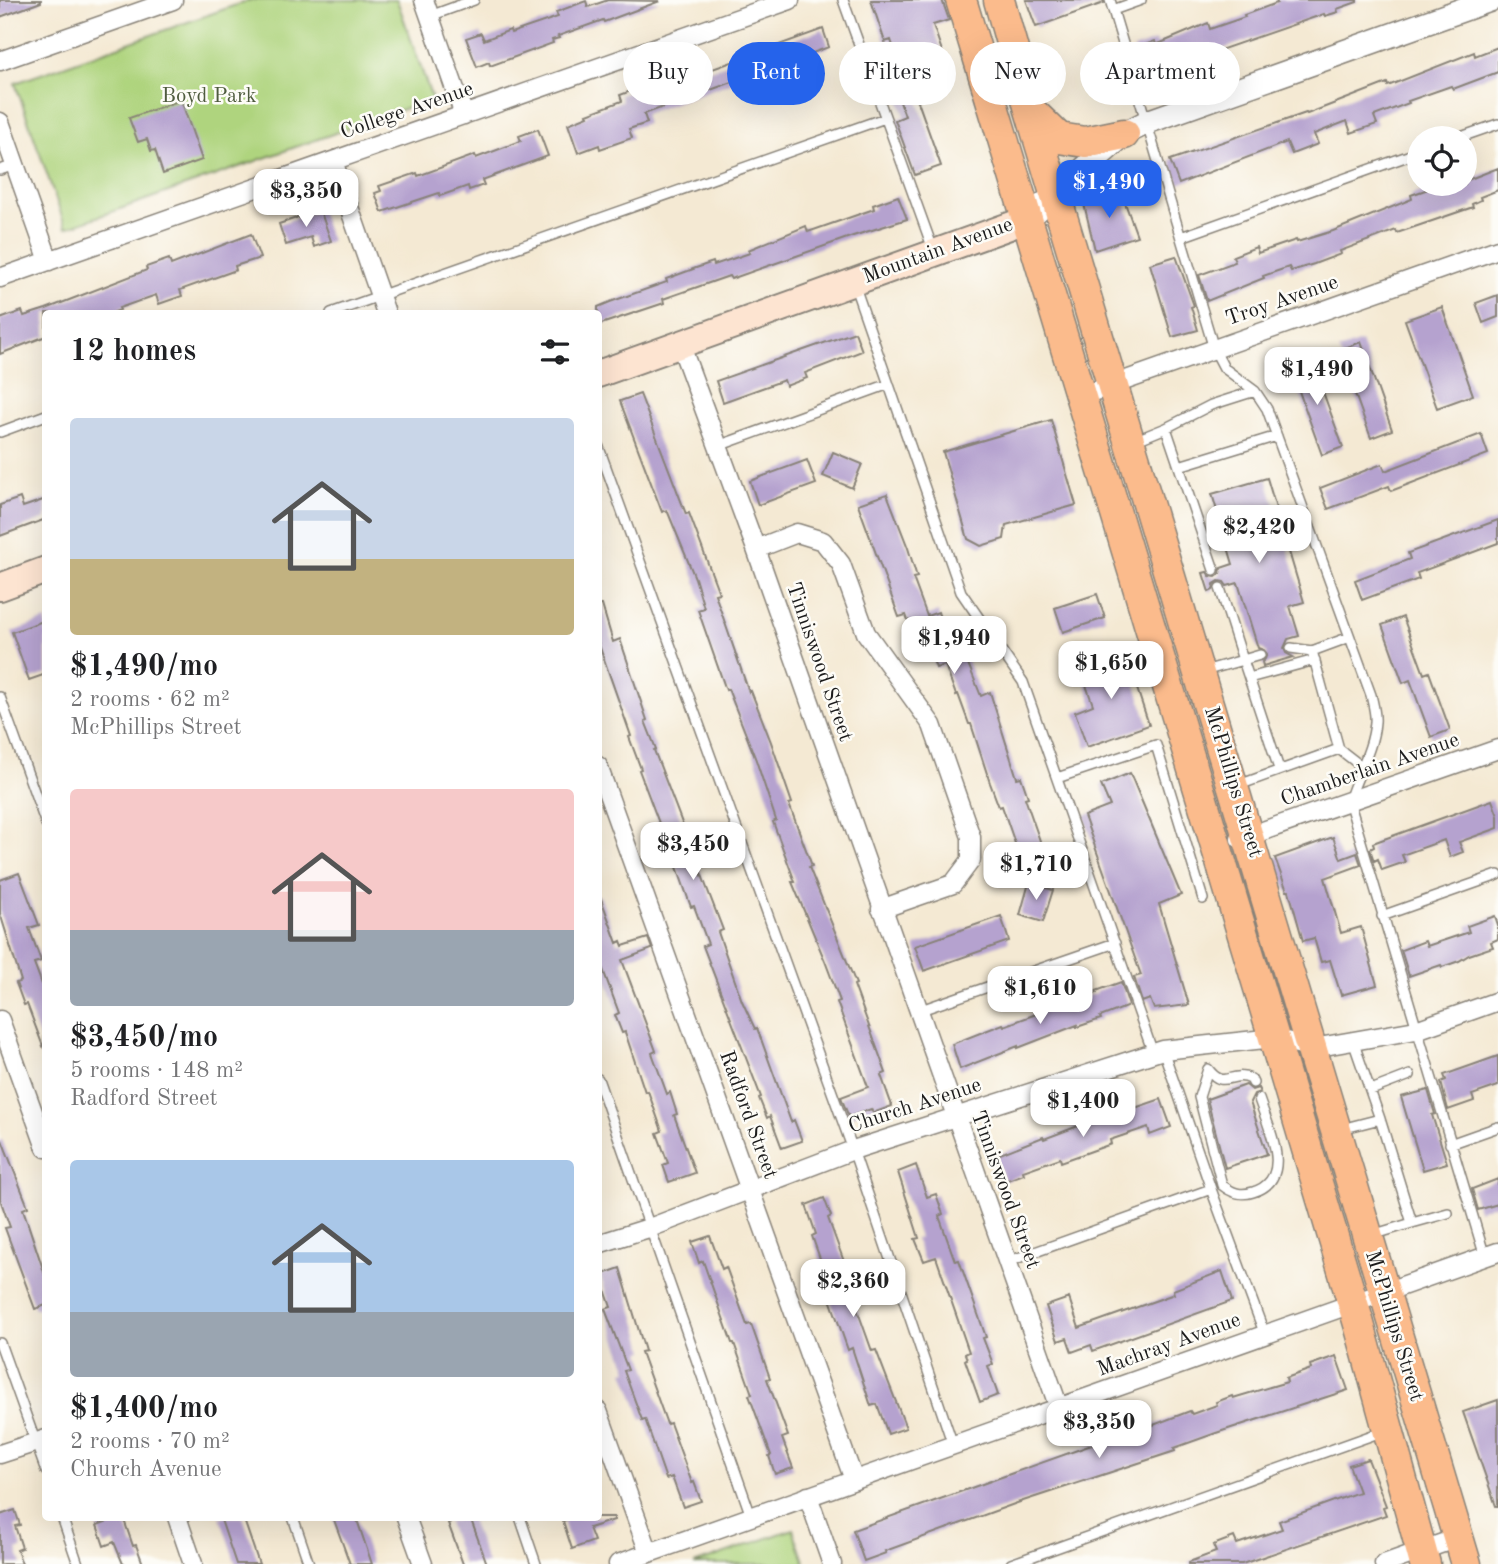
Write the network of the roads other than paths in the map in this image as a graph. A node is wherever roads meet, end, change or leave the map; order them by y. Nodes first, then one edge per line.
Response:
1 (173, 0) edge
2 (474, 0) edge
3 (790, 0) edge
4 (843, 0) edge
5 (961, 0) edge
6 (999, 0) edge
7 (1110, 0) edge
8 (1141, 0) edge
9 (1490, 0) edge
10 (427, 8) edge
11 (1113, 10) junction
12 (0, 61) edge
13 (1030, 110) junction
14 (464, 115) junction
15 (885, 118) junction
16 (0, 122) edge
17 (1498, 124) edge
18 (1136, 128) junction
19 (1477, 131) edge
20 (1407, 156) edge
21 (333, 161) junction
22 (8, 167) edge
23 (1056, 194) junction
24 (1026, 220) junction
25 (1181, 237) junction
26 (1498, 249) edge
27 (934, 253) junction
28 (49, 261) junction
29 (0, 278) edge
30 (853, 282) junction
31 (383, 305) edge
32 (350, 310) edge
33 (681, 346) junction
34 (1214, 349) junction
35 (602, 373) edge
36 (889, 384) junction
37 (1113, 385) junction
38 (1255, 391) junction
39 (1081, 396) junction
40 (42, 416) edge
41 (1166, 428) junction
42 (0, 432) edge
43 (1277, 436) junction
44 (1130, 443) junction
45 (718, 446) junction
46 (602, 456) edge
47 (1179, 466) junction
48 (756, 549) junction
49 (1214, 570) dead end
50 (42, 571) edge
51 (0, 587) edge
52 (1220, 588) dead end
53 (1350, 637) junction
54 (1291, 648) dead end
55 (1260, 655) dead end
56 (1313, 656) junction
57 (1243, 660) junction
58 (1199, 671) junction
59 (1249, 678) junction
60 (0, 697) edge
61 (1339, 749) junction
62 (1498, 749) edge
63 (1361, 766) junction
64 (1279, 769) junction
65 (602, 777) edge
66 (1057, 778) junction
67 (1182, 782) junction
68 (1234, 786) junction
69 (1349, 801) junction
70 (42, 813) edge
71 (1249, 836) junction
72 (1216, 848) junction
73 (1498, 875) edge
74 (1203, 899) dead end
75 (881, 909) junction
76 (1382, 916) junction
77 (1115, 943) junction
78 (1498, 1001) edge
79 (918, 1011) junction
80 (0, 1020) edge
81 (1416, 1030) junction
82 (1275, 1038) junction
83 (1353, 1041) junction
84 (1313, 1048) junction
85 (1158, 1052) junction
86 (1410, 1075) dead end
87 (1253, 1083) dead end
88 (602, 1090) edge
89 (1371, 1090) junction
90 (1259, 1100) dead end
91 (955, 1117) junction
92 (1380, 1119) junction
93 (1498, 1127) edge
94 (1336, 1130) junction
95 (42, 1136) edge
96 (1450, 1144) junction
97 (853, 1150) junction
98 (750, 1189) junction
99 (1211, 1189) junction
100 (1448, 1213) dead end
101 (1412, 1223) junction
102 (652, 1227) junction
103 (1367, 1237) junction
104 (602, 1243) edge
105 (1491, 1254) edge
106 (1007, 1262) junction
107 (1383, 1291) junction
108 (1353, 1302) junction
109 (1265, 1335) junction
110 (0, 1343) edge
111 (1059, 1408) junction
112 (602, 1422) edge
113 (1389, 1429) junction
114 (40, 1440) edge
115 (953, 1445) junction
116 (0, 1454) edge
117 (854, 1480) junction
118 (808, 1496) junction
119 (751, 1516) junction
120 (63, 1521) edge
121 (178, 1521) edge
122 (294, 1521) edge
123 (407, 1521) edge
124 (521, 1521) edge
125 (1462, 1551) edge
126 (649, 1553) junction
127 (1423, 1557) edge
128 (78, 1564) edge
129 (193, 1564) edge
130 (309, 1564) edge
131 (423, 1564) edge
132 (536, 1564) edge
133 (618, 1564) edge
134 (832, 1564) edge
135 (1011, 1564) edge
136 (1384, 1564) edge

1 - 12 street
2 - 10 lane
3 - 14 street, College Avenue
4 - 15 lane
5 - 24 main road, McPhillips Street
6 - 13 main road, McPhillips Street
7 - 11 lane
8 - 11 lane
9 - 18 street, Mountain Avenue
10 - 14 street
11 - 18 lane
13 - 18 main road
13 - 23 main road, McPhillips Street
14 - 21 street, College Avenue
15 - 27 lane
15 - 31 lane
16 - 22 street
17 - 19 lane
18 - 23 street, Mountain Avenue
18 - 25 lane
20 - 25 lane
21 - 28 street, College Avenue
21 - 31 street
22 - 28 street
23 - 24 street, Mountain Avenue
23 - 37 main road, McPhillips Street
24 - 27 main road, Mountain Avenue
24 - 39 main road, McPhillips Street
25 - 34 lane
26 - 34 street, Troy Avenue
27 - 30 main road, Mountain Avenue
28 - 29 street, College Avenue
30 - 33 main road, Mountain Avenue
30 - 36 lane
31 - 32 lane
33 - 35 main road, Mountain Avenue
33 - 45 street, Tinniswood Street
34 - 37 street, Troy Avenue
34 - 38 lane
36 - 45 lane
36 - 66 lane
37 - 39 street, Troy Avenue
37 - 44 main road, McPhillips Street
38 - 41 lane
38 - 43 lane
39 - 67 main road, McPhillips Street
40 - 42 lane
41 - 44 lane
41 - 47 lane
43 - 47 lane
43 - 53 lane
44 - 58 main road, McPhillips Street
45 - 48 street, Tinniswood Street
46 - 97 lane
47 - 49 lane
48 - 75 street, Tinniswood Street
48 - 75 street
50 - 51 main road
52 - 57 lane
53 - 56 lane
53 - 63 lane
54 - 56 lane
55 - 57 lane
56 - 59 lane
56 - 61 lane
57 - 58 lane
57 - 59 lane
58 - 68 main road, McPhillips Street
59 - 64 lane
60 - 70 lane
61 - 63 lane
61 - 64 lane
62 - 69 street, Chamberlain Avenue
63 - 69 lane
64 - 68 lane
65 - 98 street, Radford Street
66 - 67 lane
66 - 77 lane
67 - 72 main road, McPhillips Street
67 - 74 lane
68 - 71 main road, McPhillips Street
69 - 71 street, Chamberlain Avenue
69 - 76 lane
71 - 72 street, Chamberlain Avenue
71 - 84 main road, McPhillips Street
72 - 82 main road, McPhillips Street
73 - 76 lane
75 - 79 street, Tinniswood Street
76 - 81 lane
77 - 79 lane
77 - 85 lane
78 - 81 street, Church Avenue
79 - 91 street, Tinniswood Street
80 - 95 street
81 - 83 street, Church Avenue
81 - 96 lane
82 - 84 street, Church Avenue
82 - 85 street, Church Avenue
82 - 108 main road, McPhillips Street
83 - 84 street, Church Avenue
83 - 89 lane
84 - 94 main road, McPhillips Street
85 - 91 street, Church Avenue
85 - 99 lane
86 - 89 lane
87 - 90 lane
88 - 102 lane
89 - 92 lane
91 - 97 street, Church Avenue
91 - 106 street, Tinniswood Street
92 - 94 lane
92 - 101 lane
93 - 96 lane
94 - 103 main road, McPhillips Street
96 - 105 lane
97 - 98 street, Church Avenue
97 - 115 lane
98 - 102 street, Church Avenue
98 - 117 street, Radford Street
99 - 106 lane
99 - 109 lane
100 - 101 lane
101 - 103 lane
102 - 104 street, Church Avenue
102 - 119 lane
103 - 107 main road, McPhillips Street
105 - 107 street, Machray Avenue
106 - 111 street, Tinniswood Street
107 - 108 street, Machray Avenue
107 - 125 main road, McPhillips Street
108 - 109 street, Machray Avenue
108 - 113 main road, McPhillips Street
109 - 111 street, Machray Avenue
110 - 114 lane
111 - 115 street, Machray Avenue
112 - 126 street
113 - 127 main road, McPhillips Street
113 - 135 lane
114 - 116 street
115 - 117 street, Machray Avenue
117 - 118 street, Machray Avenue
118 - 119 street, Machray Avenue
118 - 134 street
119 - 126 street, Machray Avenue
120 - 128 lane
121 - 129 street
122 - 130 lane
123 - 131 street
124 - 132 lane
125 - 127 street
126 - 133 street, Machray Avenue
127 - 136 street

